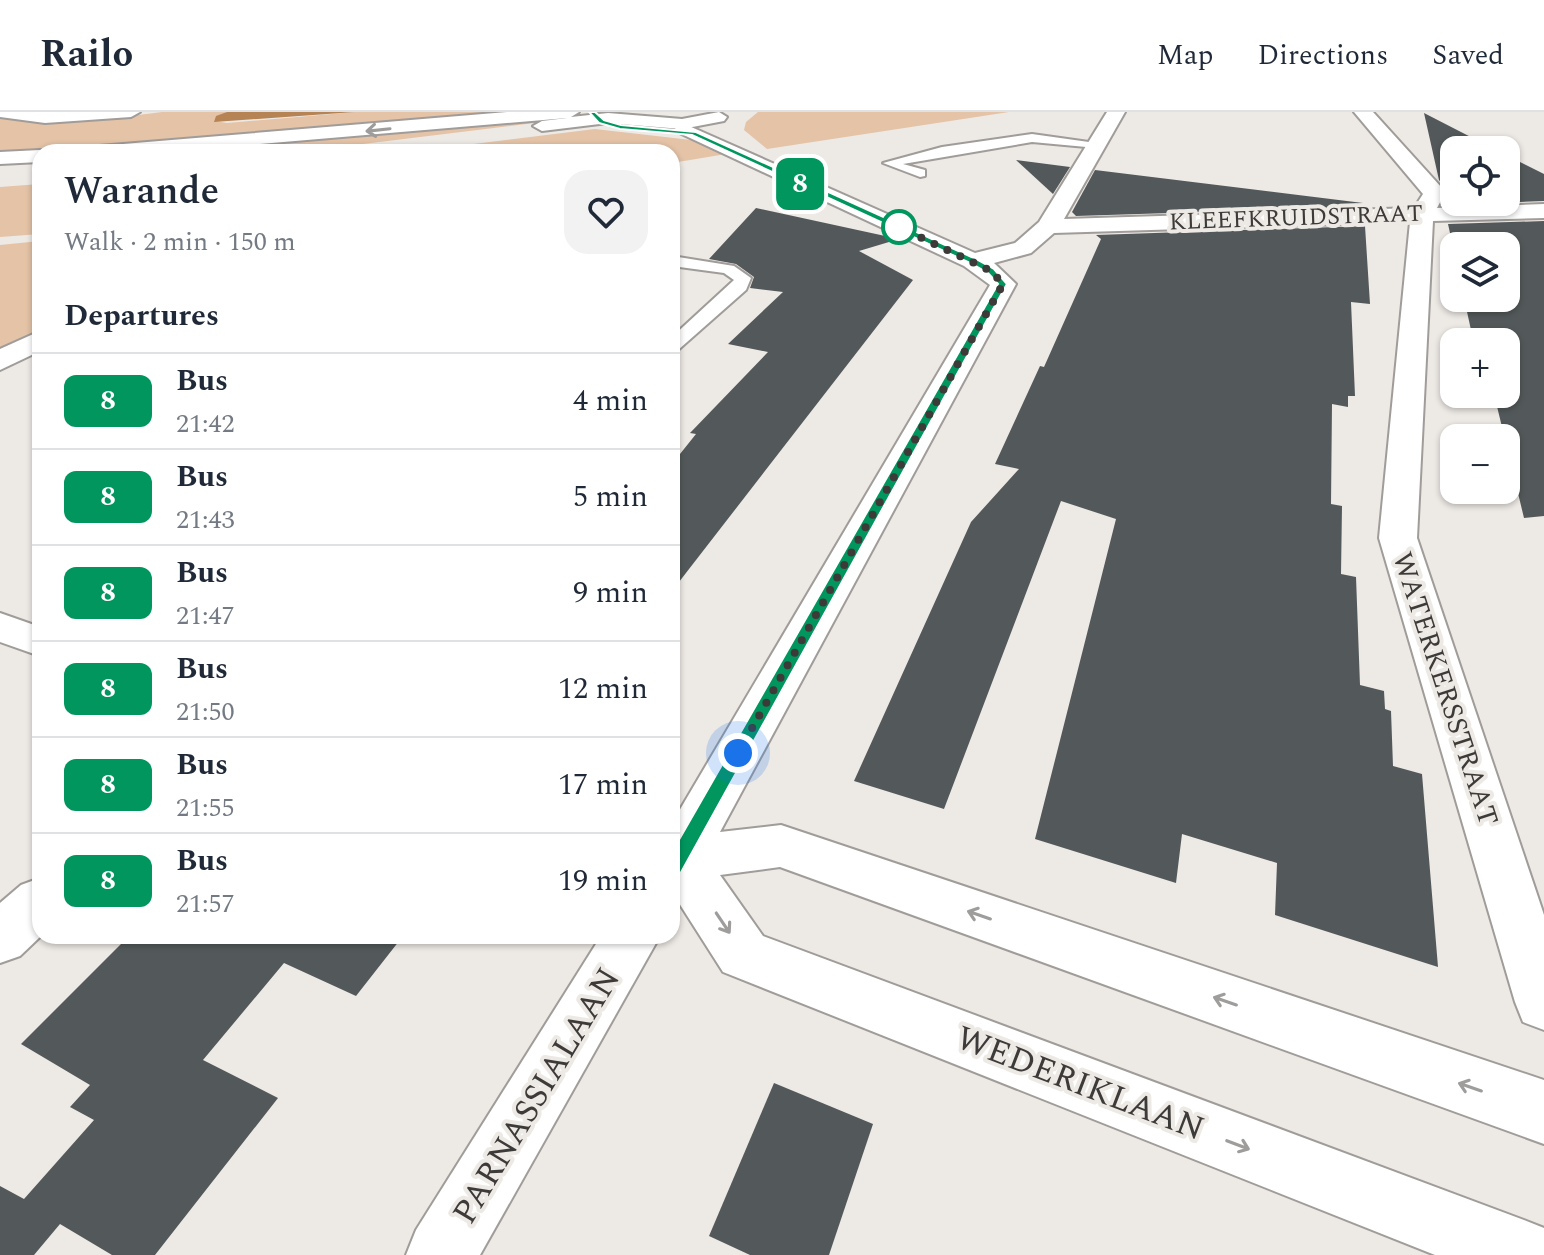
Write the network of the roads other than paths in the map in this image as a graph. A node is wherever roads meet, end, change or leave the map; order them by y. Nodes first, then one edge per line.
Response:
1 (0, 112) edge
2 (131, 112) edge
3 (531, 112) edge
4 (570, 112) edge
5 (1116, 112) edge
6 (1363, 112) edge
7 (726, 117) edge
8 (600, 118) edge
9 (483, 119) junction
10 (682, 130) junction
11 (192, 144) edge
12 (425, 144) dead end
13 (1097, 144) junction
14 (32, 156) edge
15 (0, 158) edge
16 (920, 173) dead end
17 (824, 192) junction
18 (1544, 211) edge
19 (1422, 214) junction
20 (1048, 226) junction
21 (973, 261) junction
22 (680, 262) edge
23 (680, 339) edge
24 (32, 343) edge
25 (0, 361) edge
26 (0, 627) edge
27 (32, 639) edge
28 (680, 850) edge
29 (680, 860) edge
30 (680, 869) edge
31 (32, 909) edge
32 (0, 938) edge
33 (627, 944) edge
34 (1544, 1002) edge
35 (1544, 1112) edge
36 (441, 1255) edge
37 (1524, 1255) edge

1 - 2 street
3 - 9 street
4 - 9 street
5 - 13 street
6 - 19 street, WATERKERSSTRAAT
7 - 8 street
7 - 10 street
7 - 17 street
8 - 10 street
8 - 12 street
9 -> 11 street
10 - 17 street
13 - 16 lane
13 - 20 street
14 - 15 street
17 - 21 street
18 - 19 street, KLEEFKRUIDSTRAAT
19 - 20 street, KLEEFKRUIDSTRAAT
19 - 34 street, WATERKERSSTRAAT
20 - 21 street
21 - 28 street
22 - 23 lane
24 - 25 street
26 - 27 street
35 -> 29 street
30 -> 37 street, WEDERIKLAAN
31 - 32 street
33 - 36 street, PARNASSIALAAN

